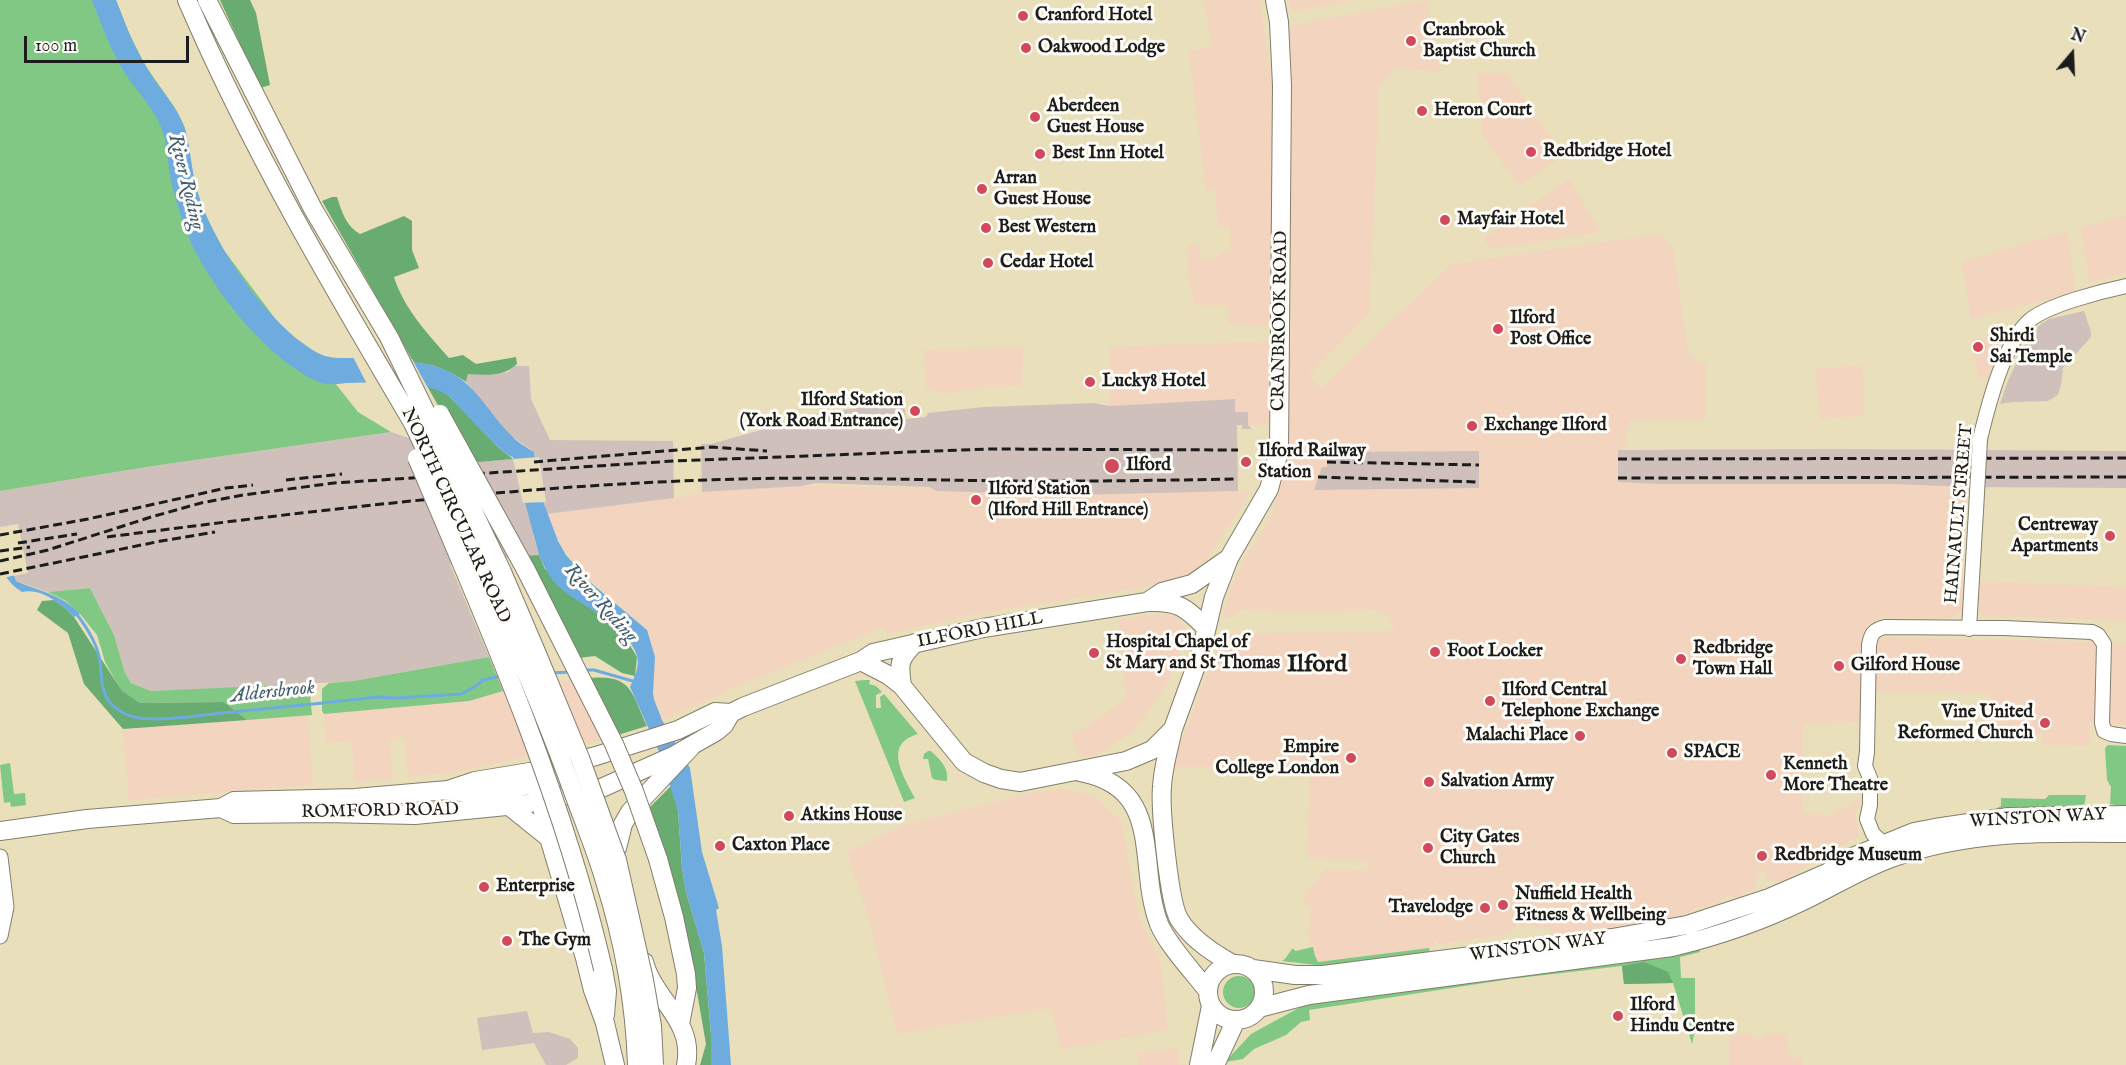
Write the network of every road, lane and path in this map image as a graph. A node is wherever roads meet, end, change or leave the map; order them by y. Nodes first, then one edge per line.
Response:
1 (187, 0) edge
2 (207, 0) edge
3 (1275, 0) edge
4 (2126, 286) edge
5 (389, 337) junction
6 (369, 349) junction
7 (1229, 558) junction
8 (1147, 602) junction
9 (1205, 627) junction
10 (1969, 628) junction
11 (915, 644) junction
12 (861, 661) junction
13 (902, 686) junction
14 (731, 713) junction
15 (1173, 729) junction
16 (2126, 736) edge
17 (691, 747) junction
18 (1075, 771) junction
19 (537, 784) junction
20 (597, 790) junction
21 (508, 805) junction
22 (221, 808) junction
23 (2126, 815) edge
24 (0, 831) edge
25 (2126, 833) edge
26 (549, 838) junction
27 (1884, 844) junction
28 (617, 848) junction
29 (0, 857) edge
30 (0, 936) edge
31 (1231, 963) junction
32 (1253, 969) junction
33 (1209, 999) junction
34 (1259, 1008) junction
35 (1236, 1020) junction
36 (604, 1023) junction
37 (681, 1024) junction
38 (615, 1065) edge
39 (637, 1065) edge
40 (654, 1065) edge
41 (686, 1065) edge
42 (1200, 1065) edge
43 (1215, 1065) edge

1 - 6 main road, NORTH CIRCULAR ROAD
2 - 5 main road, NORTH CIRCULAR ROAD
3 - 7 main road, CRANBROOK ROAD
4 - 10 street, HAINAULT STREET, bridge
5 - 37 main road, bridge
5 - 40 main road, NORTH CIRCULAR ROAD, bridge
6 - 36 main road, bridge
6 - 39 main road, NORTH CIRCULAR ROAD, bridge
7 - 8 main road, ILFORD HILL
7 - 9 main road, CRANBROOK ROAD
8 - 9 main road
8 - 11 main road, ILFORD HILL
9 - 15 main road, CRANBROOK ROAD
10 - 16 street
10 - 27 street
11 - 12 main road, ILFORD HILL
11 - 13 main road
12 - 13 main road
12 - 14 main road, ILFORD HILL
13 - 18 main road
14 - 17 main road, ILFORD HILL
14 - 19 main road, ILFORD HILL
15 - 18 main road
15 - 31 main road, CRANBROOK ROAD
17 - 20 main road, ILFORD HILL
17 - 28 main road
18 - 33 main road
19 - 20 main road
19 - 21 main road, ROMFORD ROAD
19 - 22 main road, ROMFORD ROAD
19 - 26 main road
20 - 28 main road
21 - 22 main road, ROMFORD ROAD
21 - 26 main road
22 - 24 main road, ROMFORD ROAD
23 - 27 main road, WINSTON WAY
25 - 34 main road, WINSTON WAY
26 - 36 main road
27 - 32 main road, WINSTON WAY
28 - 37 main road
29 - 30 main road
31 - 32 main road
31 - 33 main road
32 - 34 main road
33 - 35 main road
33 - 42 main road
34 - 35 main road
35 - 43 main road
36 - 38 main road
37 - 41 main road

